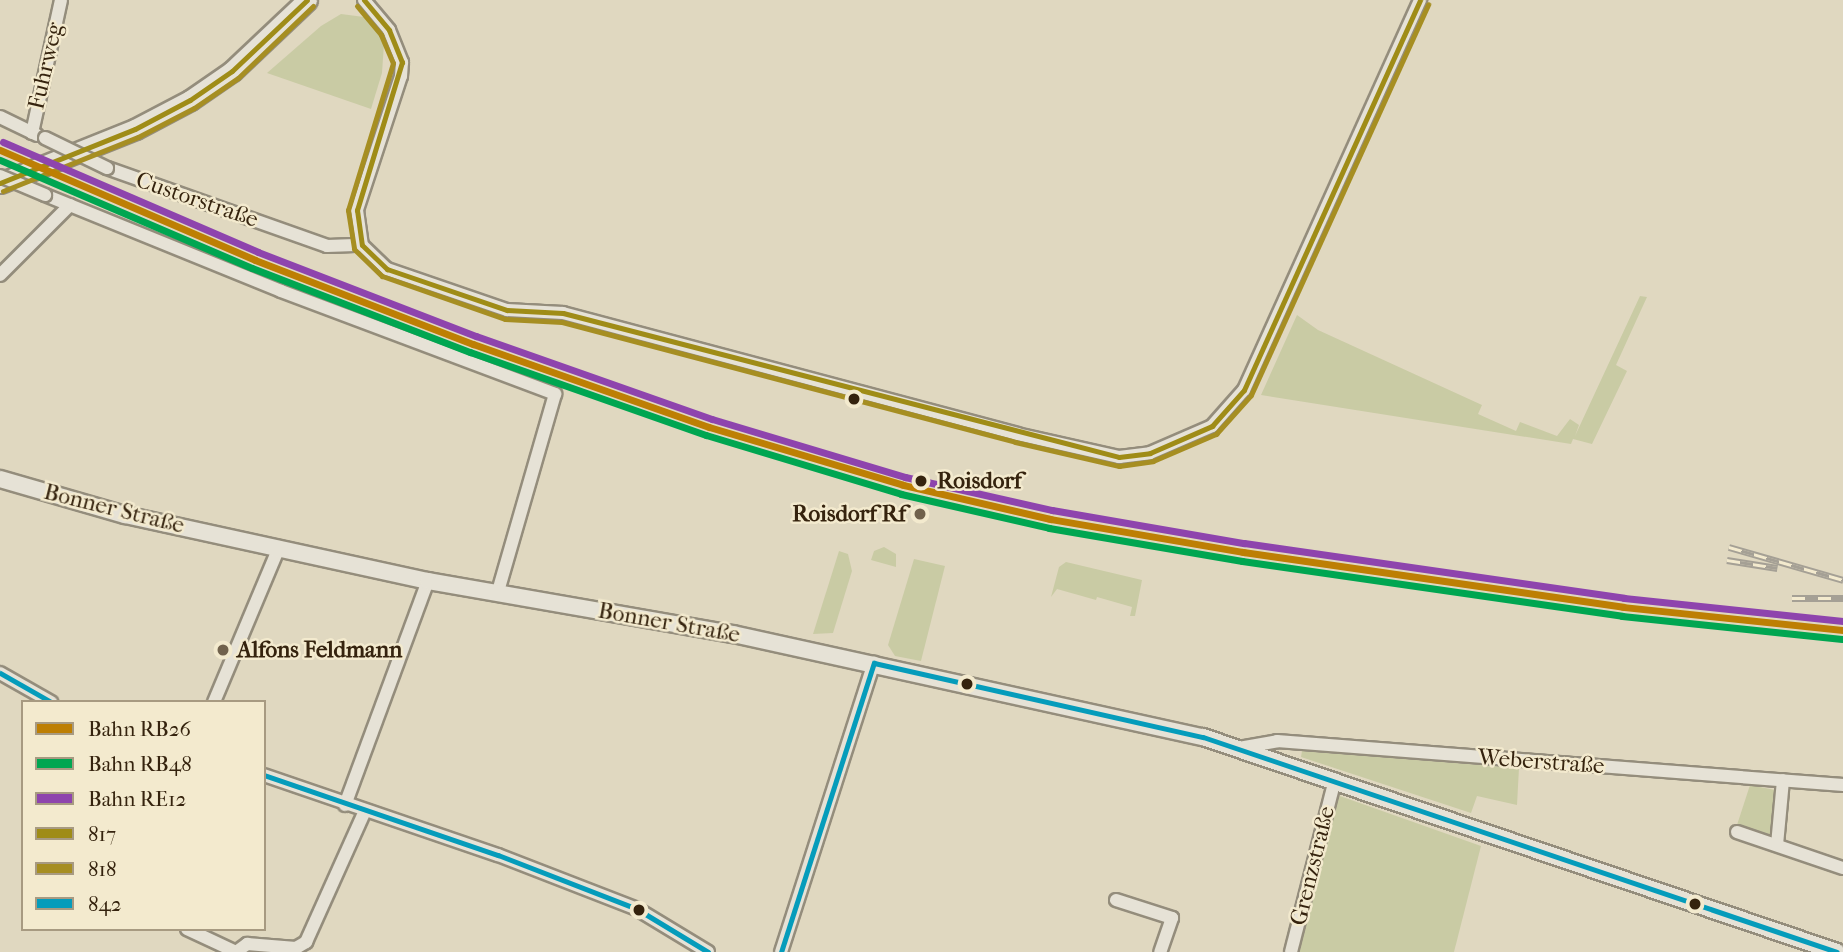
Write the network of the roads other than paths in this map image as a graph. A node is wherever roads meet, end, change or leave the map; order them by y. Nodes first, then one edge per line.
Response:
1 (61, 0) edge
2 (307, 0) edge
3 (364, 0) edge
4 (1420, 0) edge
5 (0, 117) edge
6 (32, 133) junction
7 (0, 176) edge
8 (0, 183) edge
9 (70, 205) junction
10 (362, 245) junction
11 (0, 275) edge
12 (0, 478) edge
13 (279, 547) junction
14 (428, 580) junction
15 (498, 593) junction
16 (874, 663) junction
17 (0, 673) edge
18 (47, 700) edge
19 (215, 700) edge
20 (1239, 748) junction
21 (266, 776) edge
22 (1335, 780) junction
23 (1783, 780) junction
24 (1843, 785) edge
25 (345, 805) junction
26 (365, 811) junction
27 (1737, 832) dead end
28 (1777, 845) junction
29 (1843, 868) edge
30 (1115, 900) dead end
31 (191, 931) edge
32 (297, 950) edge
33 (236, 952) edge
34 (708, 952) edge
35 (781, 952) edge
36 (1160, 952) edge
37 (1291, 952) edge
38 (1837, 952) edge

1 - 6 street, Fuhrweg
2 - 8 main road
3 - 10 street
4 - 10 street
5 - 6 street, Custorstraße
6 - 10 street, Custorstraße, bridge
7 - 9 street, bridge
9 - 11 street
9 - 15 street
12 - 13 street, Bonner Straße
13 - 14 street, Bonner Straße
13 - 19 street
14 - 15 street, Bonner Straße
14 - 25 street
15 - 16 street, Bonner Straße
16 - 20 street, Bonner Straße
16 - 35 street
17 - 18 street
20 - 22 street, Bonner Straße
20 - 23 street, Weberstraße
21 - 25 street
22 - 37 street, Grenzstraße
22 - 38 street, Bonner Straße
23 - 24 street, Weberstraße
23 - 28 street
25 - 26 street
26 - 32 street
26 - 34 street
27 - 28 street
28 - 29 street
30 - 36 street
31 - 33 street
32 - 33 street

